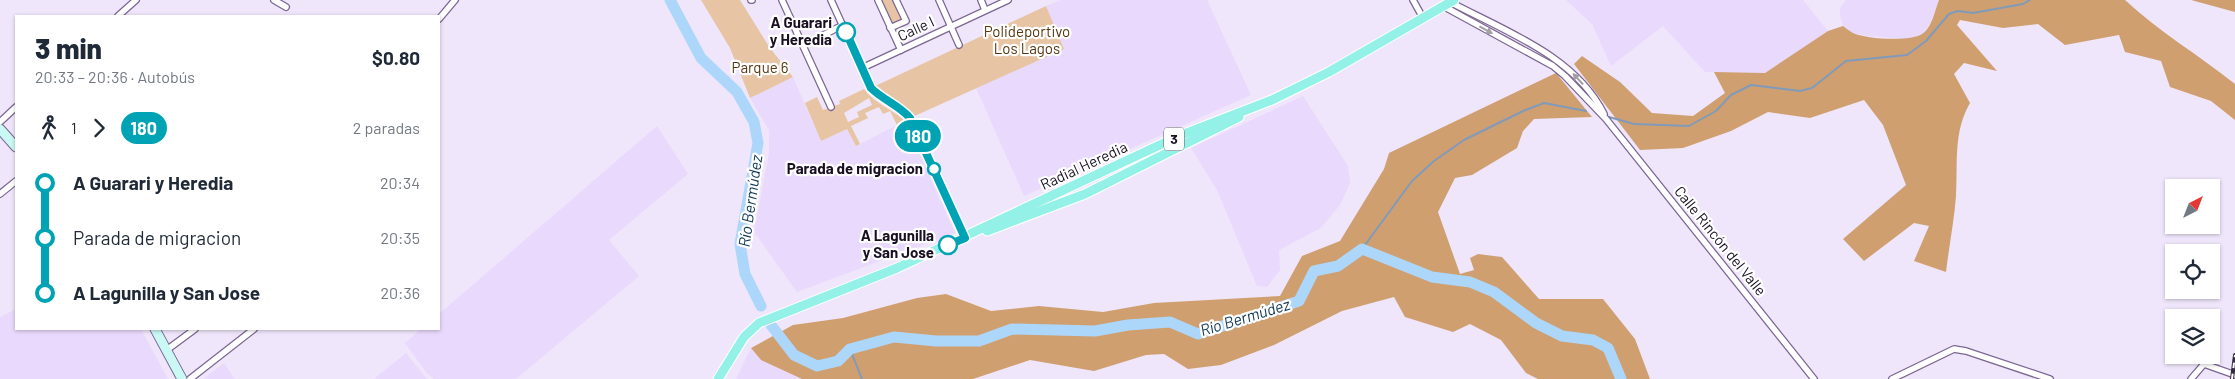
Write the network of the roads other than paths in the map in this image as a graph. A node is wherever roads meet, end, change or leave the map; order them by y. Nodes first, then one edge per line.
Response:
1 (136, 0) edge
2 (274, 0) edge
3 (455, 0) edge
4 (782, 0) edge
5 (831, 0) edge
6 (878, 0) edge
7 (896, 0) edge
8 (939, 0) edge
9 (981, 0) edge
10 (1008, 0) edge
11 (1413, 0) edge
12 (1449, 3) edge
13 (286, 6) dead end
14 (986, 10) junction
15 (119, 15) edge
16 (440, 17) edge
17 (1423, 18) junction
18 (843, 25) junction
19 (951, 27) junction
20 (890, 28) junction
21 (804, 45) junction
22 (959, 45) dead end
23 (901, 50) junction
24 (862, 68) junction
25 (1272, 100) junction
26 (832, 107) dead end
27 (15, 108) edge
28 (0, 122) edge
29 (0, 129) edge
30 (1179, 136) junction
31 (15, 146) edge
32 (15, 183) edge
33 (0, 194) edge
34 (1085, 194) junction
35 (979, 229) junction
36 (965, 238) junction
37 (156, 330) edge
38 (194, 330) edge
39 (253, 330) edge
40 (168, 349) junction
41 (731, 357) junction
42 (2234, 378) edge
43 (182, 379) edge
44 (190, 379) edge
45 (718, 379) edge
46 (723, 379) edge
47 (1814, 379) edge
48 (1892, 379) edge
49 (2050, 379) edge
50 (2191, 379) edge

1 - 15 street
2 - 13 street
3 - 16 street
4 - 21 street
5 - 18 street
6 - 20 street
7 - 20 street
8 - 19 street
9 - 14 street
10 - 14 street, Calle I
11 - 17 street
12 - 17 main road, Radial Heredia / 3
12 - 47 street, Calle Rincón del Valle
14 - 19 street, Calle I
17 - 25 main road, Radial Heredia / 3
18 - 21 street
18 - 24 street
19 - 22 street
19 - 23 street, Calle I
20 - 23 street
21 - 26 street
23 - 24 street, Calle I
24 - 36 street
25 - 30 main road, Radial Heredia / 3
25 - 34 main road
27 - 28 street
29 - 31 main road
30 - 34 main road
30 - 35 main road, Radial Heredia / 3
32 - 33 street
34 - 35 main road
34 - 36 main road
35 - 36 main road, Radial Heredia / 3
36 - 41 main road, Radial Heredia / 3
37 - 40 main road
38 - 40 street
39 - 44 street
40 - 43 main road
41 - 45 main road, Radial Heredia / 3
41 - 46 main road, Radial Heredia / 3
42 - 50 street
48 - 49 street

